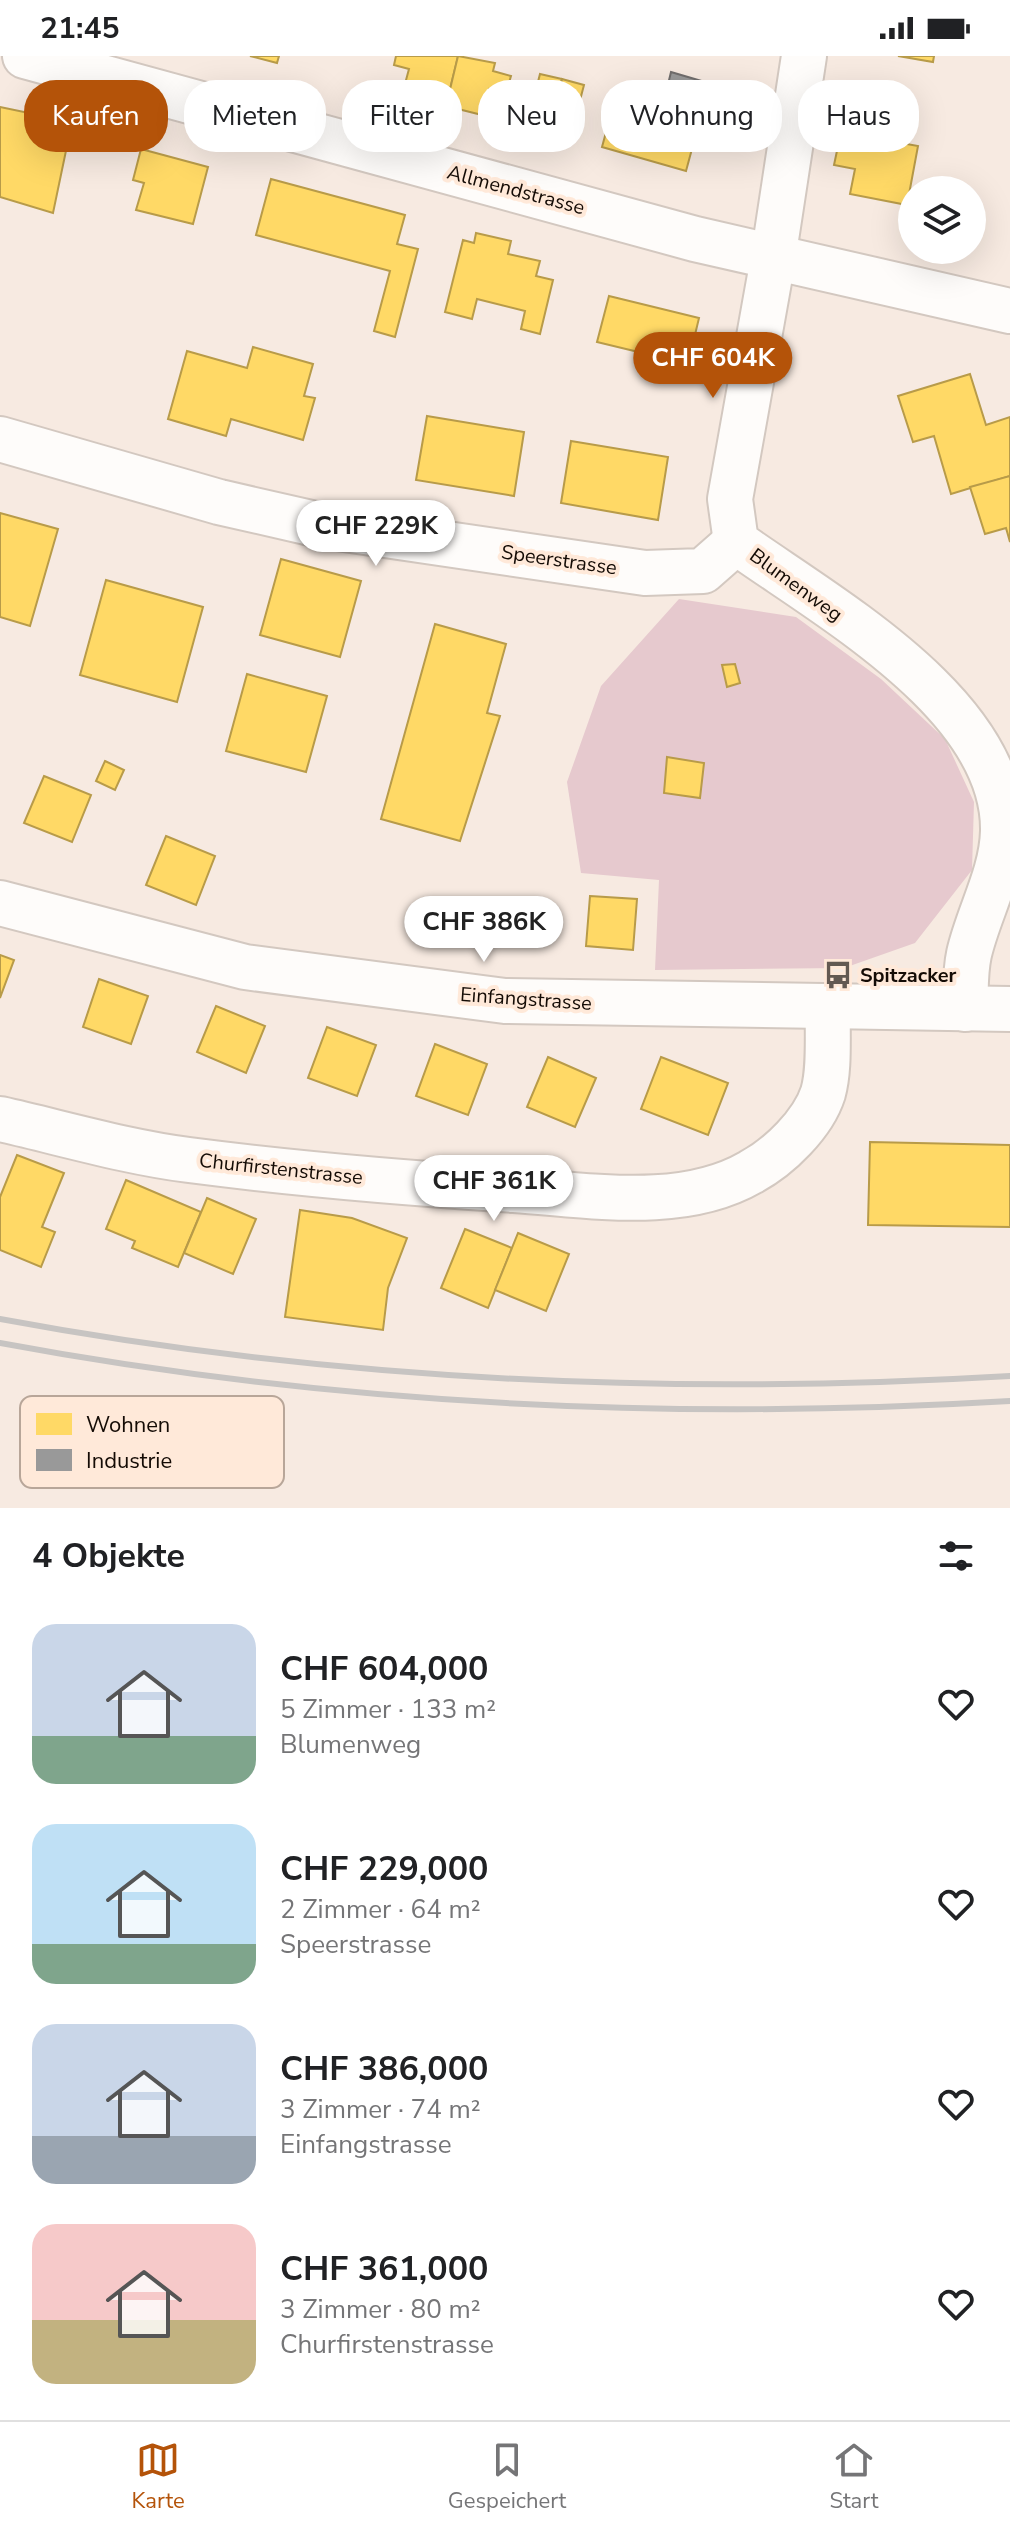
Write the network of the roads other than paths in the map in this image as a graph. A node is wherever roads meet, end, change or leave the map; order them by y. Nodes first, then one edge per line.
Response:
1 (25, 56) edge
2 (804, 56) edge
3 (773, 259) junction
4 (1010, 311) edge
5 (0, 439) edge
6 (736, 542) junction
7 (0, 903) edge
8 (828, 1009) junction
9 (965, 1009) junction
10 (1010, 1009) edge
11 (0, 1119) edge

1 - 3 street, Allmendstrasse
2 - 3 street, Blumenweg
3 - 4 street, Allmendstrasse
3 - 6 street, Blumenweg
5 - 6 street, Speerstrasse
6 - 9 street, Blumenweg
7 - 8 street, Einfangstrasse
8 - 9 street, Einfangstrasse
8 - 11 street, Churfirstenstrasse
9 - 10 street, Einfangstrasse

